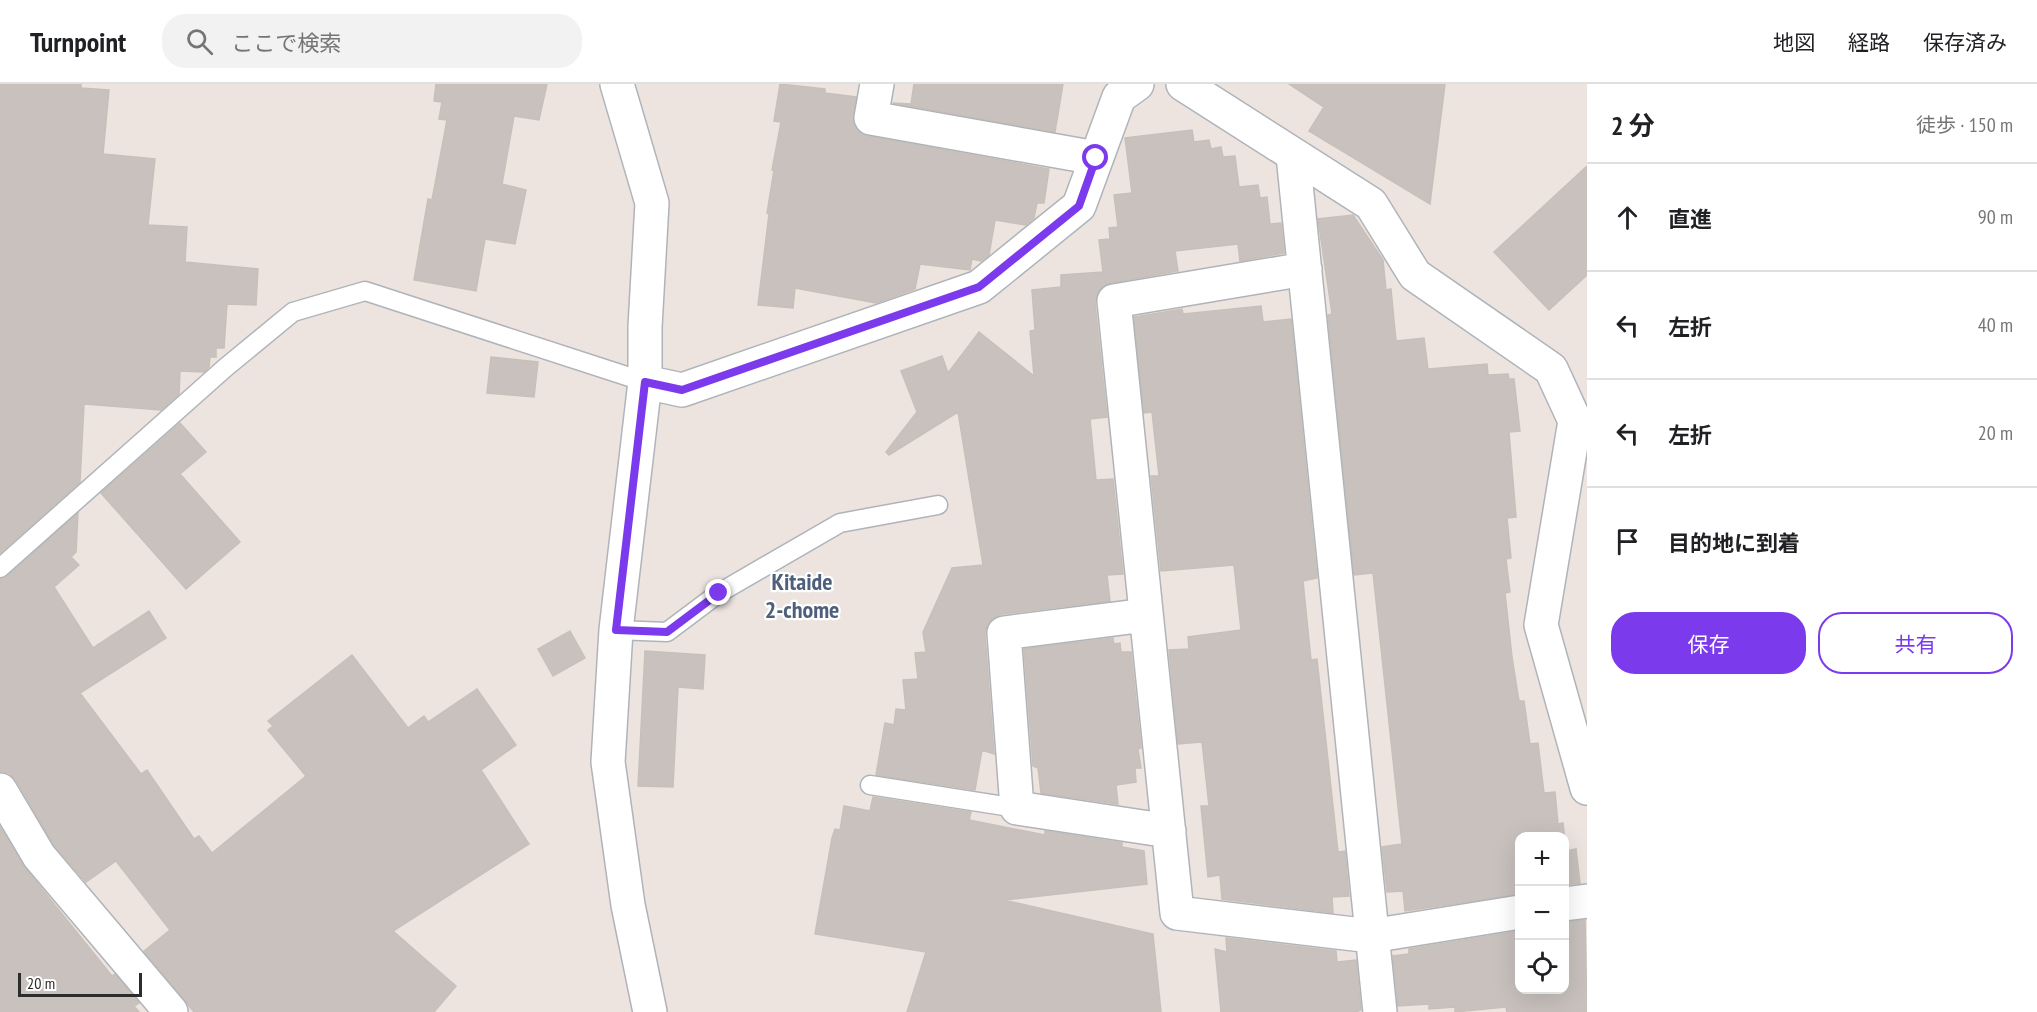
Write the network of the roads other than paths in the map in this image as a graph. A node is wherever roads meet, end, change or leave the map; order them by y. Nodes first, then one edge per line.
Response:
1 (617, 84) edge
2 (877, 84) edge
3 (1137, 84) edge
4 (1183, 84) edge
5 (1293, 155) junction
6 (1096, 158) junction
7 (1305, 269) junction
8 (645, 382) junction
9 (938, 505) dead end
10 (0, 568) edge
11 (1146, 615) junction
12 (616, 630) junction
13 (870, 785) dead end
14 (1587, 788) edge
15 (0, 790) edge
16 (1017, 808) junction
17 (1169, 831) junction
18 (1587, 901) edge
19 (1569, 903) edge
20 (1515, 913) edge
21 (1371, 936) junction
22 (171, 1012) edge
23 (650, 1012) edge
24 (1380, 1012) edge

1 - 8 street
2 - 6 street
3 - 6 street
4 - 5 street
5 - 7 street
5 - 14 street
6 - 8 street
7 - 11 street
7 - 21 street
8 - 10 lane
8 - 12 street
9 - 12 lane
11 - 16 street
11 - 17 street
12 - 23 street
13 - 16 lane
15 - 22 street
16 - 17 street
17 - 21 street
18 - 19 street
20 - 21 street
21 - 24 street

